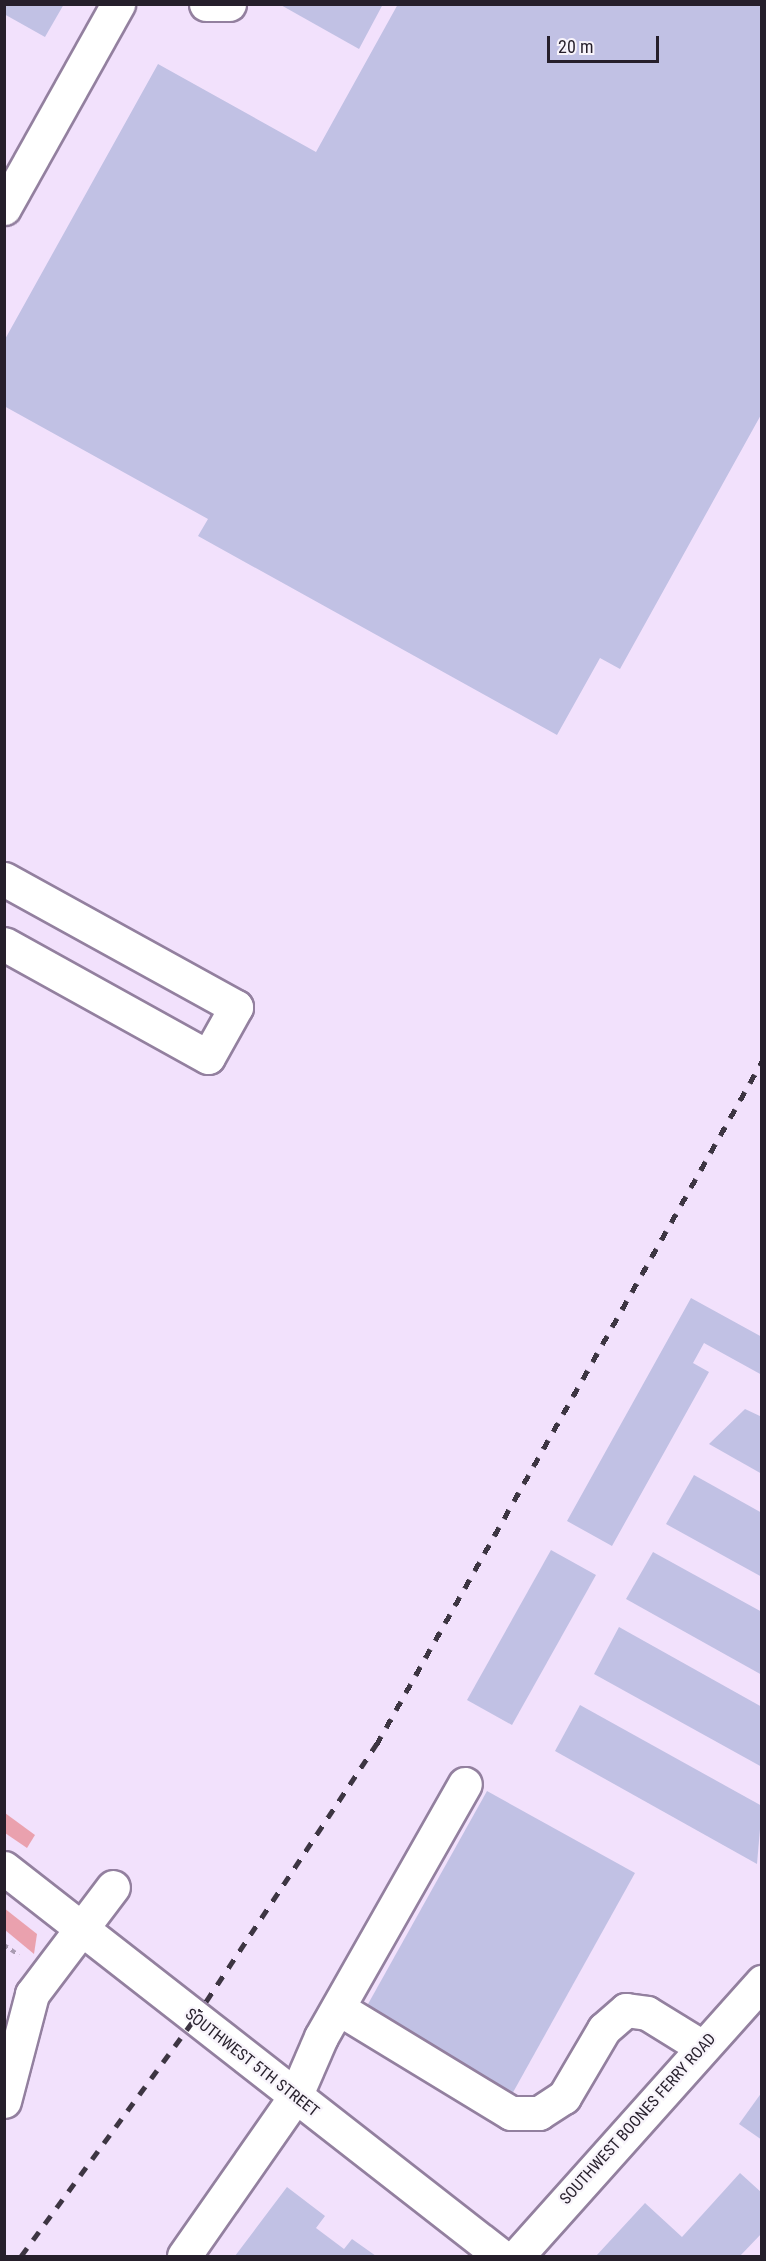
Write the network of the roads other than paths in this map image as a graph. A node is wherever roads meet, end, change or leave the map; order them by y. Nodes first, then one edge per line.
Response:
1 (118, 4) edge
2 (206, 4) edge
3 (229, 4) edge
4 (4, 208) edge
5 (4, 879) edge
6 (4, 944) edge
7 (465, 1784) dead end
8 (4, 1868) edge
9 (112, 1887) dead end
10 (80, 1926) junction
11 (762, 1982) edge
12 (338, 2008) junction
13 (702, 2047) junction
14 (295, 2097) junction
15 (4, 2101) edge
16 (184, 2256) edge
17 (501, 2256) edge
18 (517, 2256) edge

1 - 4 street
2 - 3 street
5 - 6 street
7 - 12 street
8 - 10 street, SOUTHWEST 5TH STREET
9 - 10 street
10 - 14 street, SOUTHWEST 5TH STREET
10 - 15 street
11 - 13 street, SOUTHWEST BOONES FERRY ROAD
12 - 13 street
12 - 14 street
13 - 18 street, SOUTHWEST BOONES FERRY ROAD
14 - 16 street
14 - 17 street, SOUTHWEST 5TH STREET

